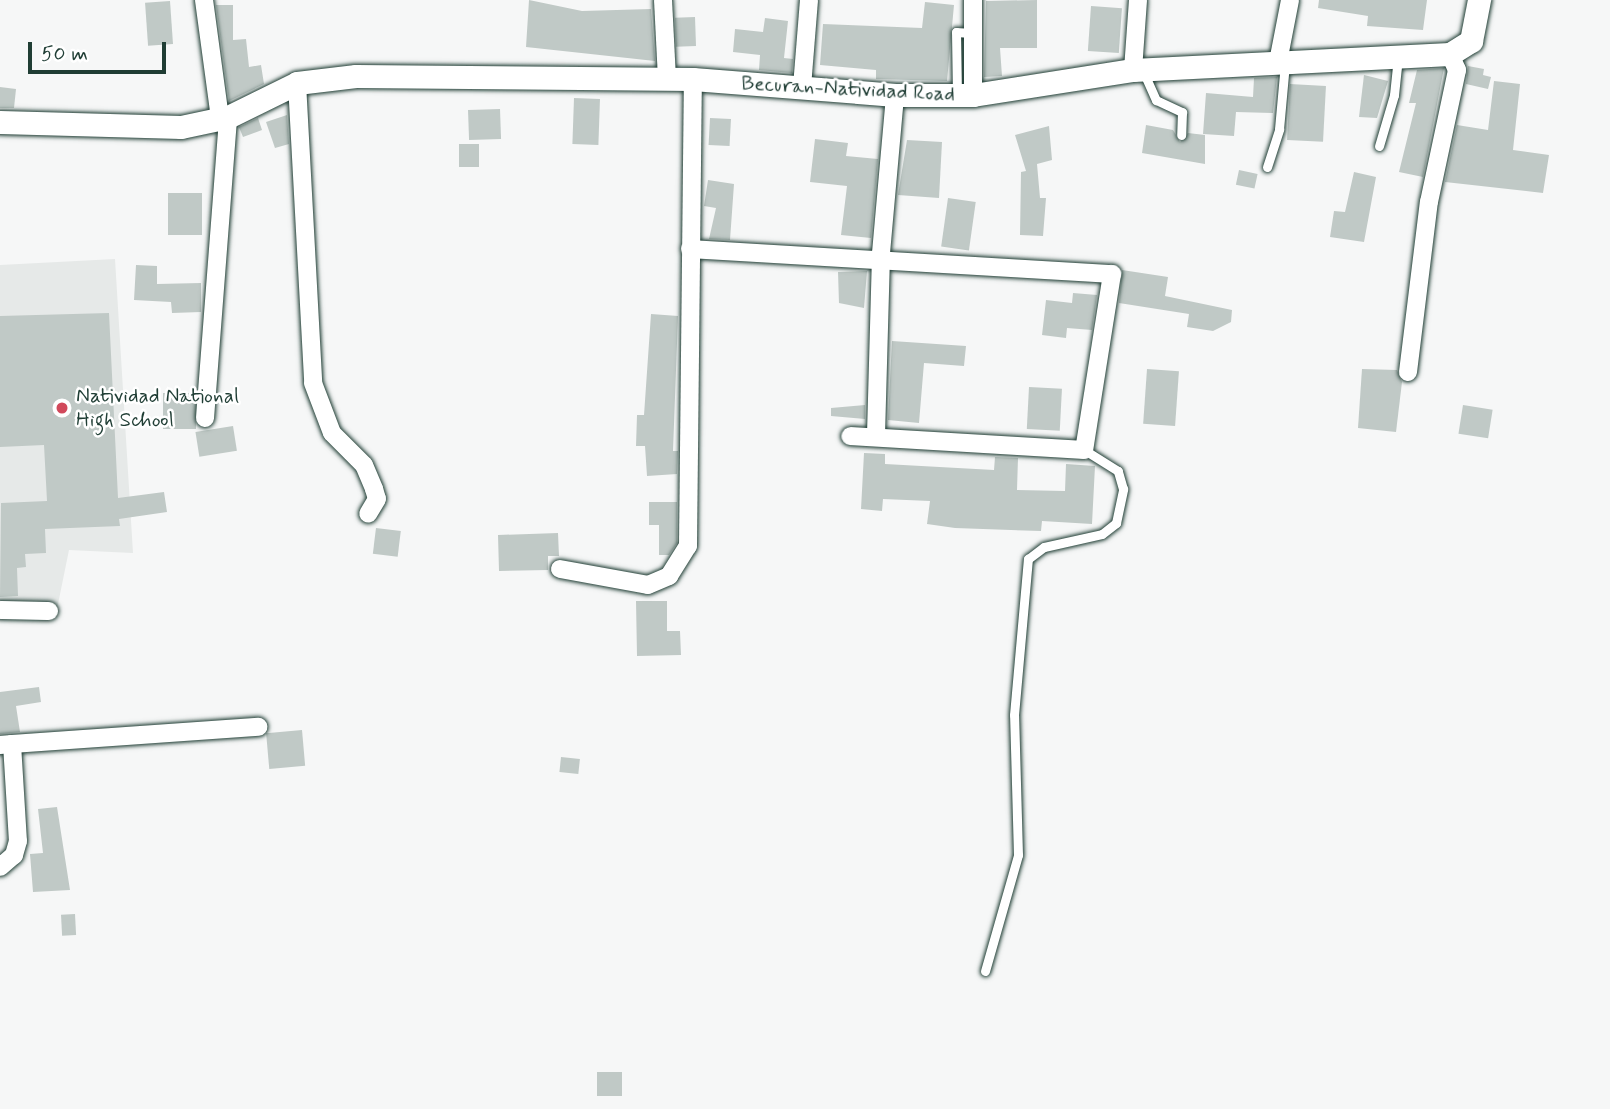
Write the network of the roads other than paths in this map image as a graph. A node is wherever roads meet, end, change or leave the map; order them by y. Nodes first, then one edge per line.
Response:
1 (204, 0) edge
2 (663, 0) edge
3 (809, 0) edge
4 (973, 0) edge
5 (1138, 0) edge
6 (1290, 0) edge
7 (1479, 0) edge
8 (1450, 54) junction
9 (1398, 56) junction
10 (1282, 62) junction
11 (1138, 70) junction
12 (667, 79) junction
13 (693, 79) junction
14 (297, 83) junction
15 (802, 87) junction
16 (895, 95) junction
17 (965, 96) junction
18 (224, 118) junction
19 (0, 122) edge
20 (1181, 135) dead end
21 (1378, 146) dead end
22 (1267, 167) dead end
23 (690, 249) junction
24 (881, 258) junction
25 (1408, 372) dead end
26 (205, 418) dead end
27 (876, 435) junction
28 (850, 436) dead end
29 (1084, 450) junction
30 (368, 514) dead end
31 (560, 569) dead end
32 (0, 610) edge
33 (49, 611) dead end
34 (258, 727) dead end
35 (6, 745) edge
36 (0, 867) edge
37 (985, 971) dead end

1 - 18 street
2 - 12 street
3 - 15 street
4 - 17 street
5 - 11 street
6 - 10 street
7 - 8 street
8 - 9 street, Becuran-Natividad Road
8 - 25 street
9 - 10 street, Becuran-Natividad Road
9 - 21 lane
10 - 11 street, Becuran-Natividad Road
10 - 22 lane
11 - 17 street, Becuran-Natividad Road
11 - 20 lane
12 - 13 street, Becuran-Natividad Road
12 - 14 street, Becuran-Natividad Road
13 - 15 street, Becuran-Natividad Road
13 - 23 street
14 - 18 street, Becuran-Natividad Road
14 - 30 street
15 - 16 street, Becuran-Natividad Road
16 - 17 street, Becuran-Natividad Road
16 - 24 street
18 - 19 street, Becuran-Natividad Road
18 - 26 street
23 - 24 street
23 - 31 street
24 - 27 street
24 - 29 street
27 - 28 street
27 - 29 street
29 - 37 lane
32 - 33 street
34 - 35 street
35 - 36 street

